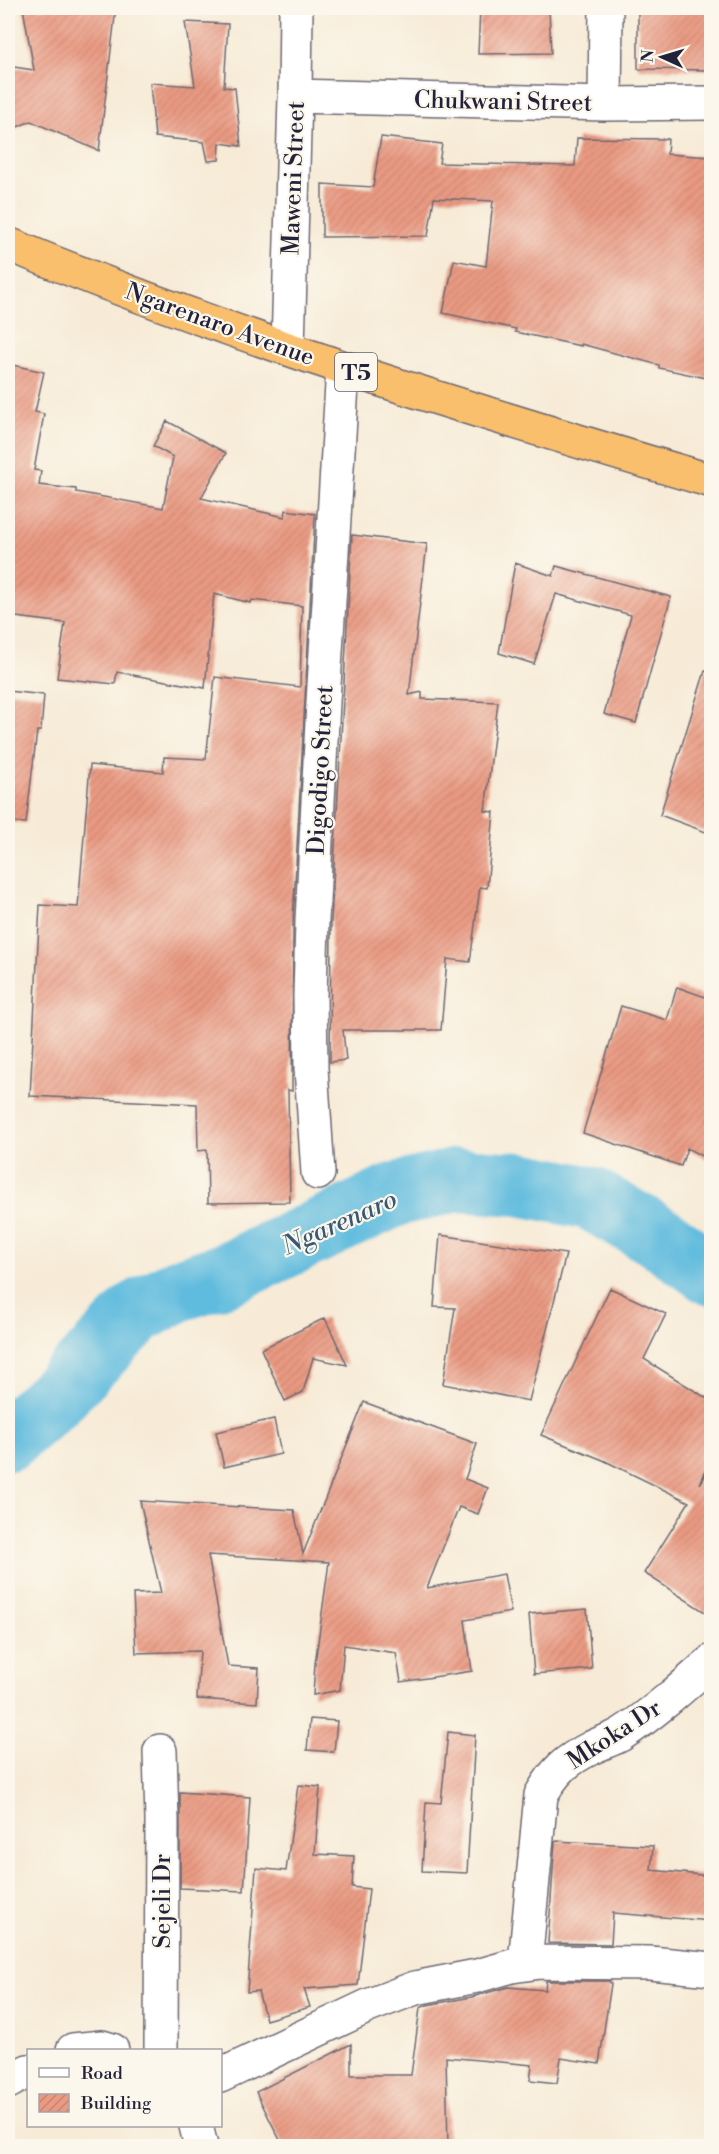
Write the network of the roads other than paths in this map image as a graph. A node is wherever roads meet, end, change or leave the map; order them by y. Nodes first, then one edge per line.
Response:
1 (296, 8) edge
2 (606, 8) edge
3 (295, 96) junction
4 (605, 104) junction
5 (711, 104) edge
6 (8, 244) edge
7 (288, 348) junction
8 (343, 368) junction
9 (711, 481) edge
10 (318, 1173) dead end
11 (711, 1661) edge
12 (160, 1751) dead end
13 (525, 1964) junction
14 (711, 1969) edge
15 (83, 2049) edge
16 (109, 2049) edge
17 (161, 2049) edge
18 (27, 2072) edge
19 (222, 2075) edge
20 (8, 2082) edge
21 (196, 2127) edge
22 (201, 2146) edge

1 - 3 street, Maweni Street
2 - 4 street
3 - 4 street, Chukwani Street
3 - 7 street, Maweni Street
4 - 5 street, Chukwani Street
6 - 7 highway, Ngarenaro Avenue / T5
7 - 8 highway, Ngarenaro Avenue / T5
8 - 9 highway, Ngarenaro Avenue / T5
8 - 10 street, Digodigo Street
11 - 13 street, Mkoka Dr
12 - 17 street, Sejeli Dr
13 - 14 street
13 - 19 street
15 - 16 street
18 - 20 street
21 - 22 street

